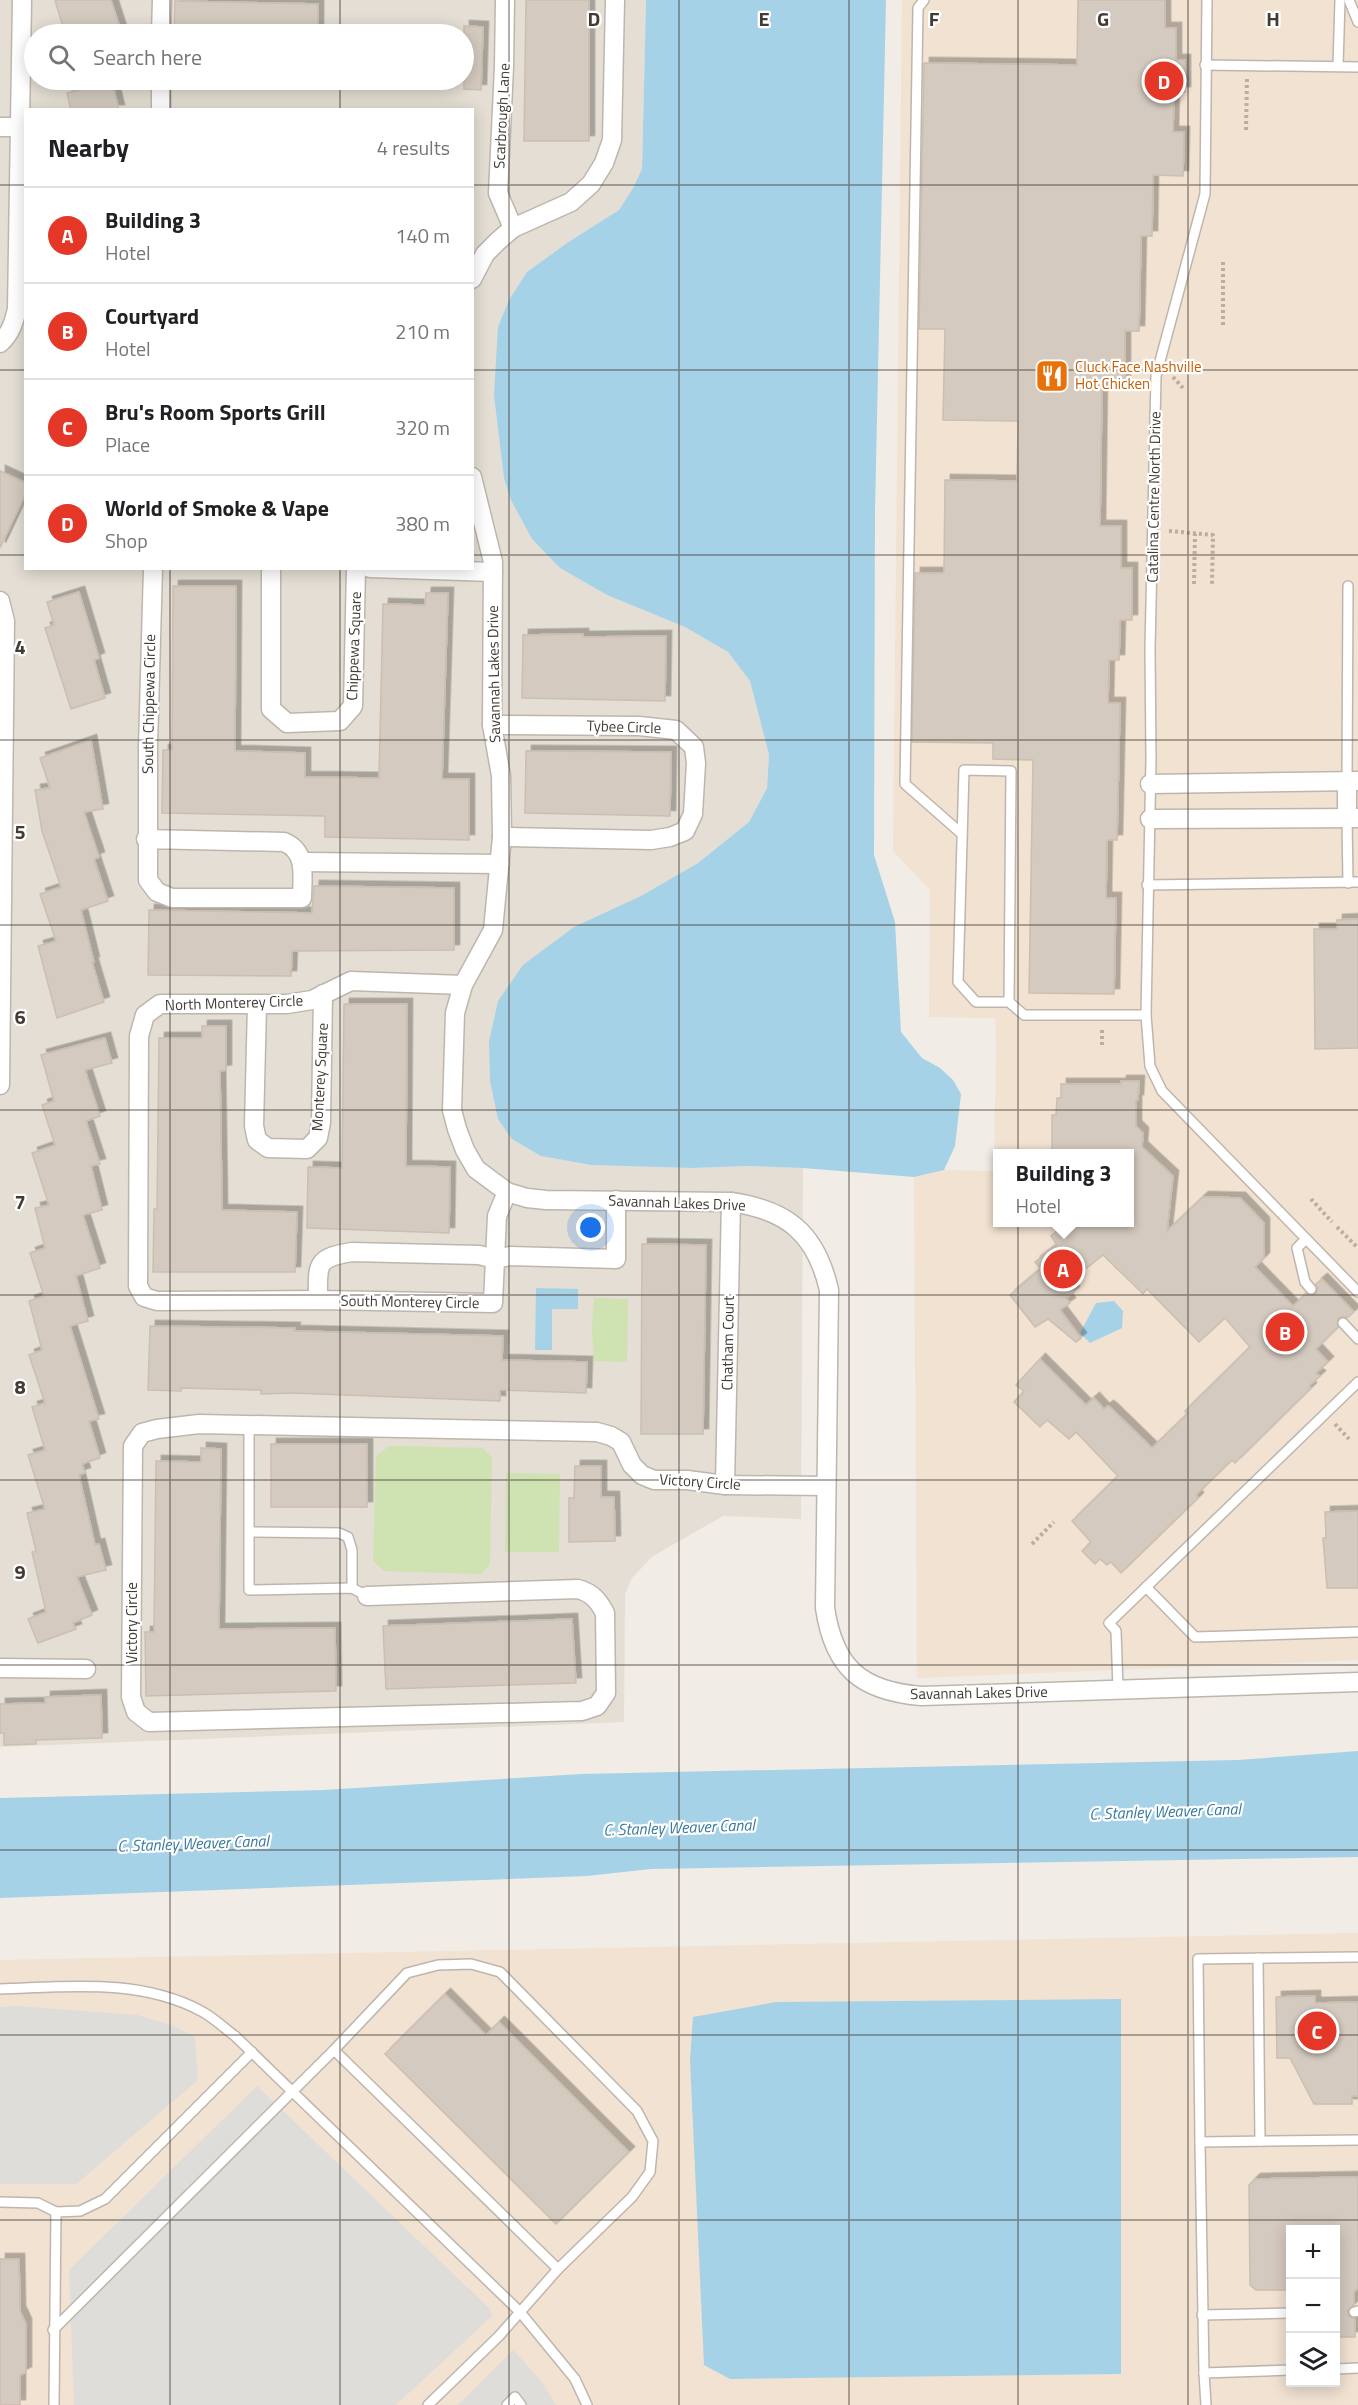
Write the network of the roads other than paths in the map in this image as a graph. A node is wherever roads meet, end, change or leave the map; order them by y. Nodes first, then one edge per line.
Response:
1 (21, 0) edge
2 (162, 0) edge
3 (505, 0) edge
4 (615, 0) edge
5 (924, 0) edge
6 (1207, 0) edge
7 (1341, 0) edge
8 (1349, 0) edge
9 (1358, 22) edge
10 (161, 24) edge
11 (1205, 65) junction
12 (1338, 66) junction
13 (1358, 67) edge
14 (161, 90) edge
15 (161, 108) edge
16 (0, 127) edge
17 (20, 127) junction
18 (513, 228) junction
19 (474, 275) edge
20 (3, 340) edge
21 (474, 484) edge
22 (153, 570) edge
23 (271, 570) edge
24 (356, 570) edge
25 (432, 570) edge
26 (493, 572) junction
27 (1351, 592) edge
28 (0, 601) edge
29 (1346, 719) junction
30 (1358, 719) edge
31 (492, 725) junction
32 (1352, 781) edge
33 (1150, 784) junction
34 (2, 804) edge
35 (1352, 818) edge
36 (1150, 819) junction
37 (962, 834) junction
38 (501, 837) junction
39 (147, 839) junction
40 (303, 862) junction
41 (501, 864) junction
42 (1353, 882) edge
43 (1147, 885) junction
44 (463, 985) junction
45 (323, 994) junction
46 (1009, 1002) junction
47 (257, 1005) junction
48 (1146, 1015) junction
49 (0, 1085) edge
50 (507, 1192) junction
51 (616, 1200) junction
52 (731, 1202) junction
53 (1306, 1239) junction
54 (495, 1259) junction
55 (1311, 1289) dead end
56 (1358, 1292) edge
57 (144, 1297) joint
58 (318, 1300) junction
59 (1343, 1323) dead end
60 (1358, 1339) edge
61 (1358, 1382) edge
62 (249, 1425) junction
63 (725, 1485) junction
64 (825, 1486) junction
65 (250, 1532) junction
66 (1146, 1587) junction
67 (360, 1592) junction
68 (1358, 1632) edge
69 (0, 1668) edge
70 (86, 1669) dead end
71 (1358, 1682) edge
72 (1118, 1689) junction
73 (1358, 1957) edge
74 (1258, 1958) junction
75 (0, 1989) edge
76 (334, 2050) junction
77 (252, 2052) junction
78 (292, 2092) junction
79 (1358, 2140) edge
80 (1260, 2141) junction
81 (1200, 2142) junction
82 (0, 2202) edge
83 (56, 2212) junction
84 (558, 2269) junction
85 (520, 2312) junction
86 (1286, 2313) edge
87 (1202, 2314) junction
88 (53, 2330) junction
89 (1358, 2368) edge
90 (1340, 2369) edge
91 (1286, 2370) edge
92 (1204, 2373) junction
93 (54, 2405) edge
94 (428, 2405) edge
95 (507, 2405) edge
96 (521, 2405) edge
97 (587, 2405) edge
98 (1206, 2405) edge

1 - 17 street
2 - 10 street
3 - 18 street, Scarbrough Lane
4 - 18 street
5 - 37 lane
6 - 11 lane, Catalina Centre North Drive
7 - 12 lane
8 - 9 lane
11 - 12 lane
11 - 33 lane, Catalina Centre North Drive
12 - 13 lane
14 - 15 street
16 - 17 street
17 - 20 street
18 - 19 street
21 - 26 street, Savannah Lakes Drive
22 - 39 street, South Chippewa Circle
23 - 24 street, Chippewa Square
25 - 26 street
26 - 31 street, Savannah Lakes Drive
27 - 29 lane
28 - 34 street
29 - 30 lane
29 - 32 lane
31 - 38 street, Savannah Lakes Drive
31 - 38 street, Tybee Circle
32 - 33 street
32 - 35 street
33 - 36 lane, Catalina Centre North Drive
34 - 49 street
35 - 36 street
35 - 42 lane
36 - 43 lane, Catalina Centre North Drive
37 - 46 lane
37 - 46 lane
38 - 41 street, Savannah Lakes Drive
39 - 40 street
39 - 40 street, South Chippewa Circle
40 - 41 street
41 - 44 street, Savannah Lakes Drive
42 - 43 lane
43 - 48 lane, Catalina Centre North Drive
44 - 45 street, North Monterey Circle
44 - 50 street, Savannah Lakes Drive
45 - 47 street, North Monterey Circle
45 - 47 street, Monterey Square
46 - 48 lane
47 - 57 street, North Monterey Circle
48 - 53 lane, Catalina Centre North Drive
50 - 51 street, Savannah Lakes Drive
50 - 54 street, South Monterey Circle
51 - 52 street, Savannah Lakes Drive
51 - 54 street
52 - 63 street, Chatham Court
52 - 64 street, Savannah Lakes Drive
53 - 55 lane
53 - 56 lane, Catalina Centre North Drive
54 - 58 street
54 - 58 street, South Monterey Circle
57 - 58 street, South Monterey Circle
59 - 60 lane
61 - 66 lane
62 - 63 street, Victory Circle
62 - 65 lane
62 - 67 street, Victory Circle
63 - 64 street, Victory Circle
64 - 72 street, Savannah Lakes Drive
65 - 67 lane
65 - 67 lane
66 - 68 lane
66 - 72 lane
69 - 70 street
71 - 72 street, Savannah Lakes Drive
73 - 74 lane
74 - 80 lane
74 - 81 lane
75 - 77 lane
76 - 78 lane
76 - 84 lane
76 - 84 lane
77 - 78 lane
77 - 83 lane
78 - 85 lane
78 - 88 lane
79 - 80 lane
80 - 81 lane
81 - 87 lane
82 - 83 lane
83 - 88 lane
84 - 85 lane
85 - 94 lane
85 - 97 lane
86 - 87 lane
87 - 92 lane
88 - 93 lane
89 - 90 lane
91 - 92 lane
92 - 98 lane
95 - 96 lane

